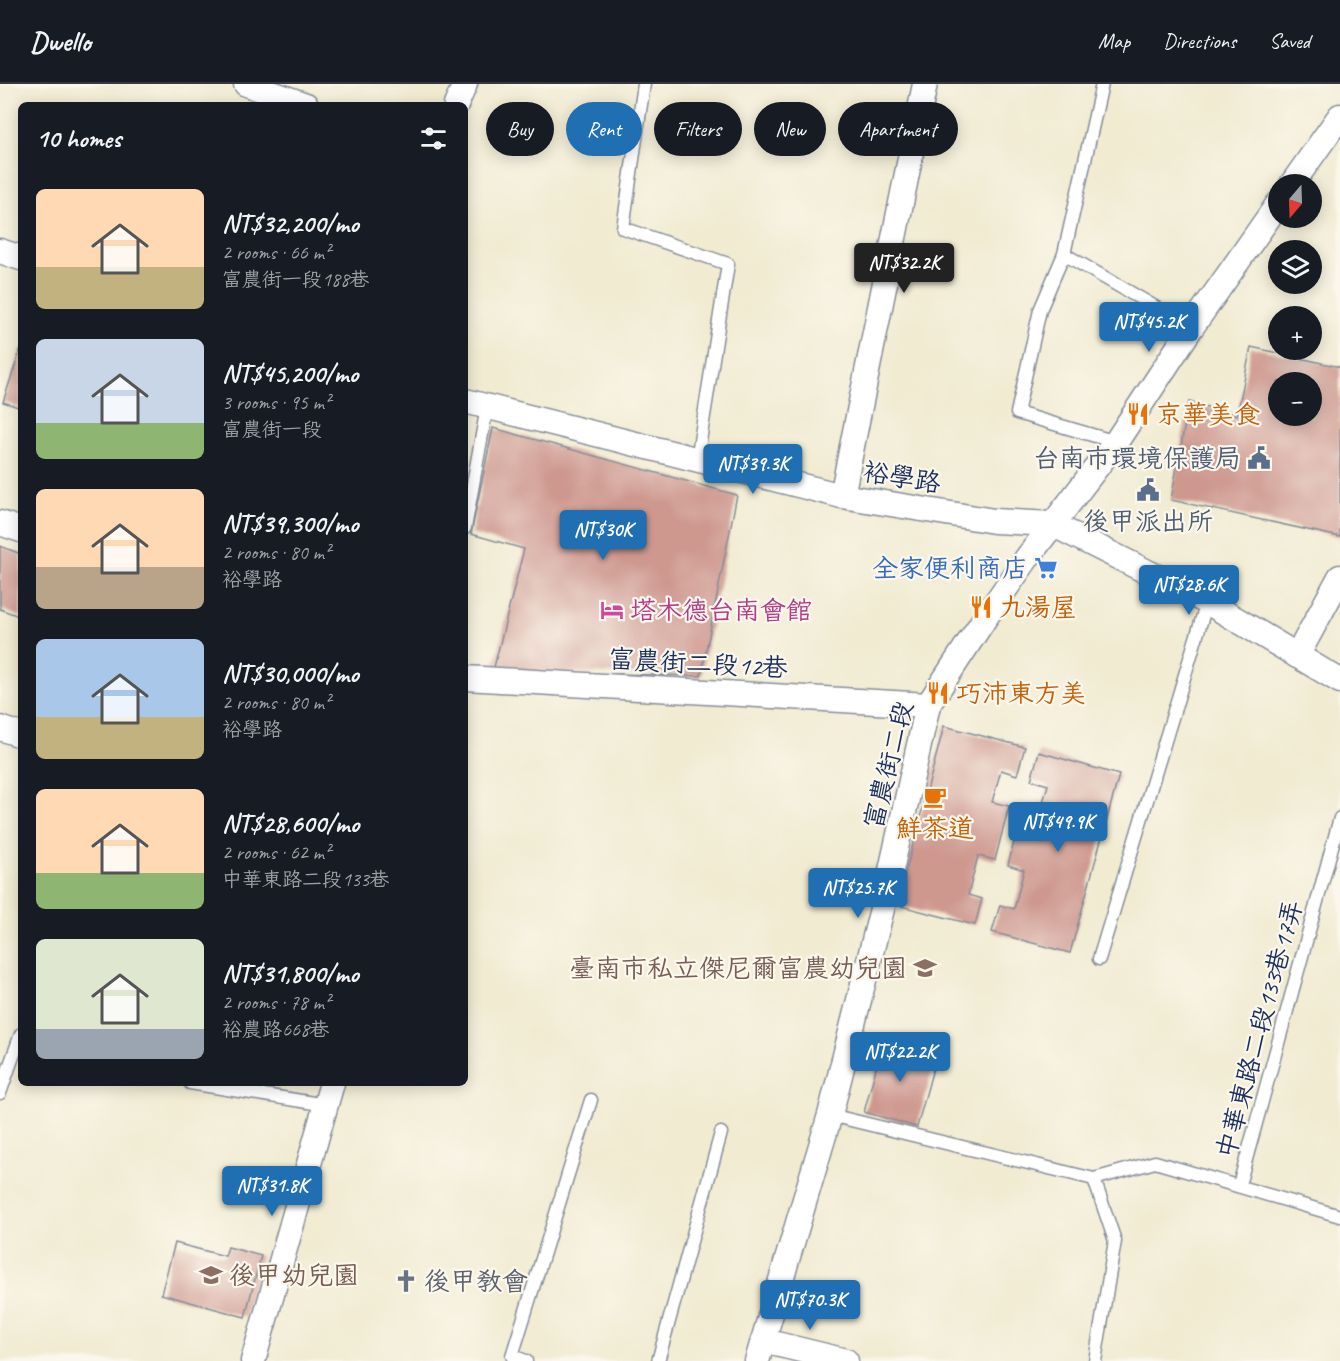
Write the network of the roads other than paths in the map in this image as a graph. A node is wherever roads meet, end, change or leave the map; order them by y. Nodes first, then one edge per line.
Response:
1 (246, 84) edge
2 (465, 84) edge
3 (644, 84) edge
4 (925, 84) edge
5 (1102, 84) edge
6 (297, 102) edge
7 (457, 102) edge
8 (1340, 117) edge
9 (1299, 174) edge
10 (1268, 218) edge
11 (0, 251) edge
12 (1064, 254) junction
13 (18, 257) edge
14 (1191, 328) junction
15 (476, 404) edge
16 (1116, 442) junction
17 (697, 460) junction
18 (468, 494) edge
19 (842, 496) junction
20 (0, 523) edge
21 (1052, 524) junction
22 (18, 529) edge
23 (1340, 577) edge
24 (1207, 602) junction
25 (1297, 656) junction
26 (468, 678) edge
27 (1340, 681) edge
28 (928, 705) junction
29 (0, 728) edge
30 (18, 734) edge
31 (1340, 818) edge
32 (1099, 959) dead end
33 (18, 1042) edge
34 (228, 1086) edge
35 (0, 1093) edge
36 (329, 1094) edge
37 (591, 1100) dead end
38 (830, 1115) junction
39 (721, 1133) dead end
40 (1094, 1179) junction
41 (1239, 1185) junction
42 (1340, 1216) edge
43 (761, 1351) edge
44 (253, 1361) edge
45 (526, 1361) edge
46 (658, 1361) edge
47 (846, 1361) edge
48 (1095, 1361) edge

1 - 6 street
2 - 7 street
3 - 17 lane
4 - 19 street
5 - 12 lane
8 - 9 street
10 - 14 street, 富農街二段
11 - 13 street
12 - 14 lane
12 - 16 lane
14 - 16 street, 富農街二段
15 - 17 street, 裕學路
15 - 18 lane
16 - 21 street, 富農街二段
17 - 19 street, 裕學路
19 - 21 street, 裕學路
20 - 22 street
21 - 24 street
21 - 28 street, 富農街二段
23 - 25 street
24 - 25 street
24 - 32 lane
25 - 27 street
26 - 28 street, 富農街二段12巷
28 - 38 street, 富農街二段
29 - 30 street
31 - 41 lane, 中華東路二段133巷17弄
33 - 35 lane
34 - 36 lane
36 - 44 street
37 - 45 lane
38 - 40 lane
38 - 43 street, 富農街二段
39 - 46 lane
40 - 41 lane
40 - 48 lane
41 - 42 lane, 中華東路二段133巷17弄
43 - 47 street

